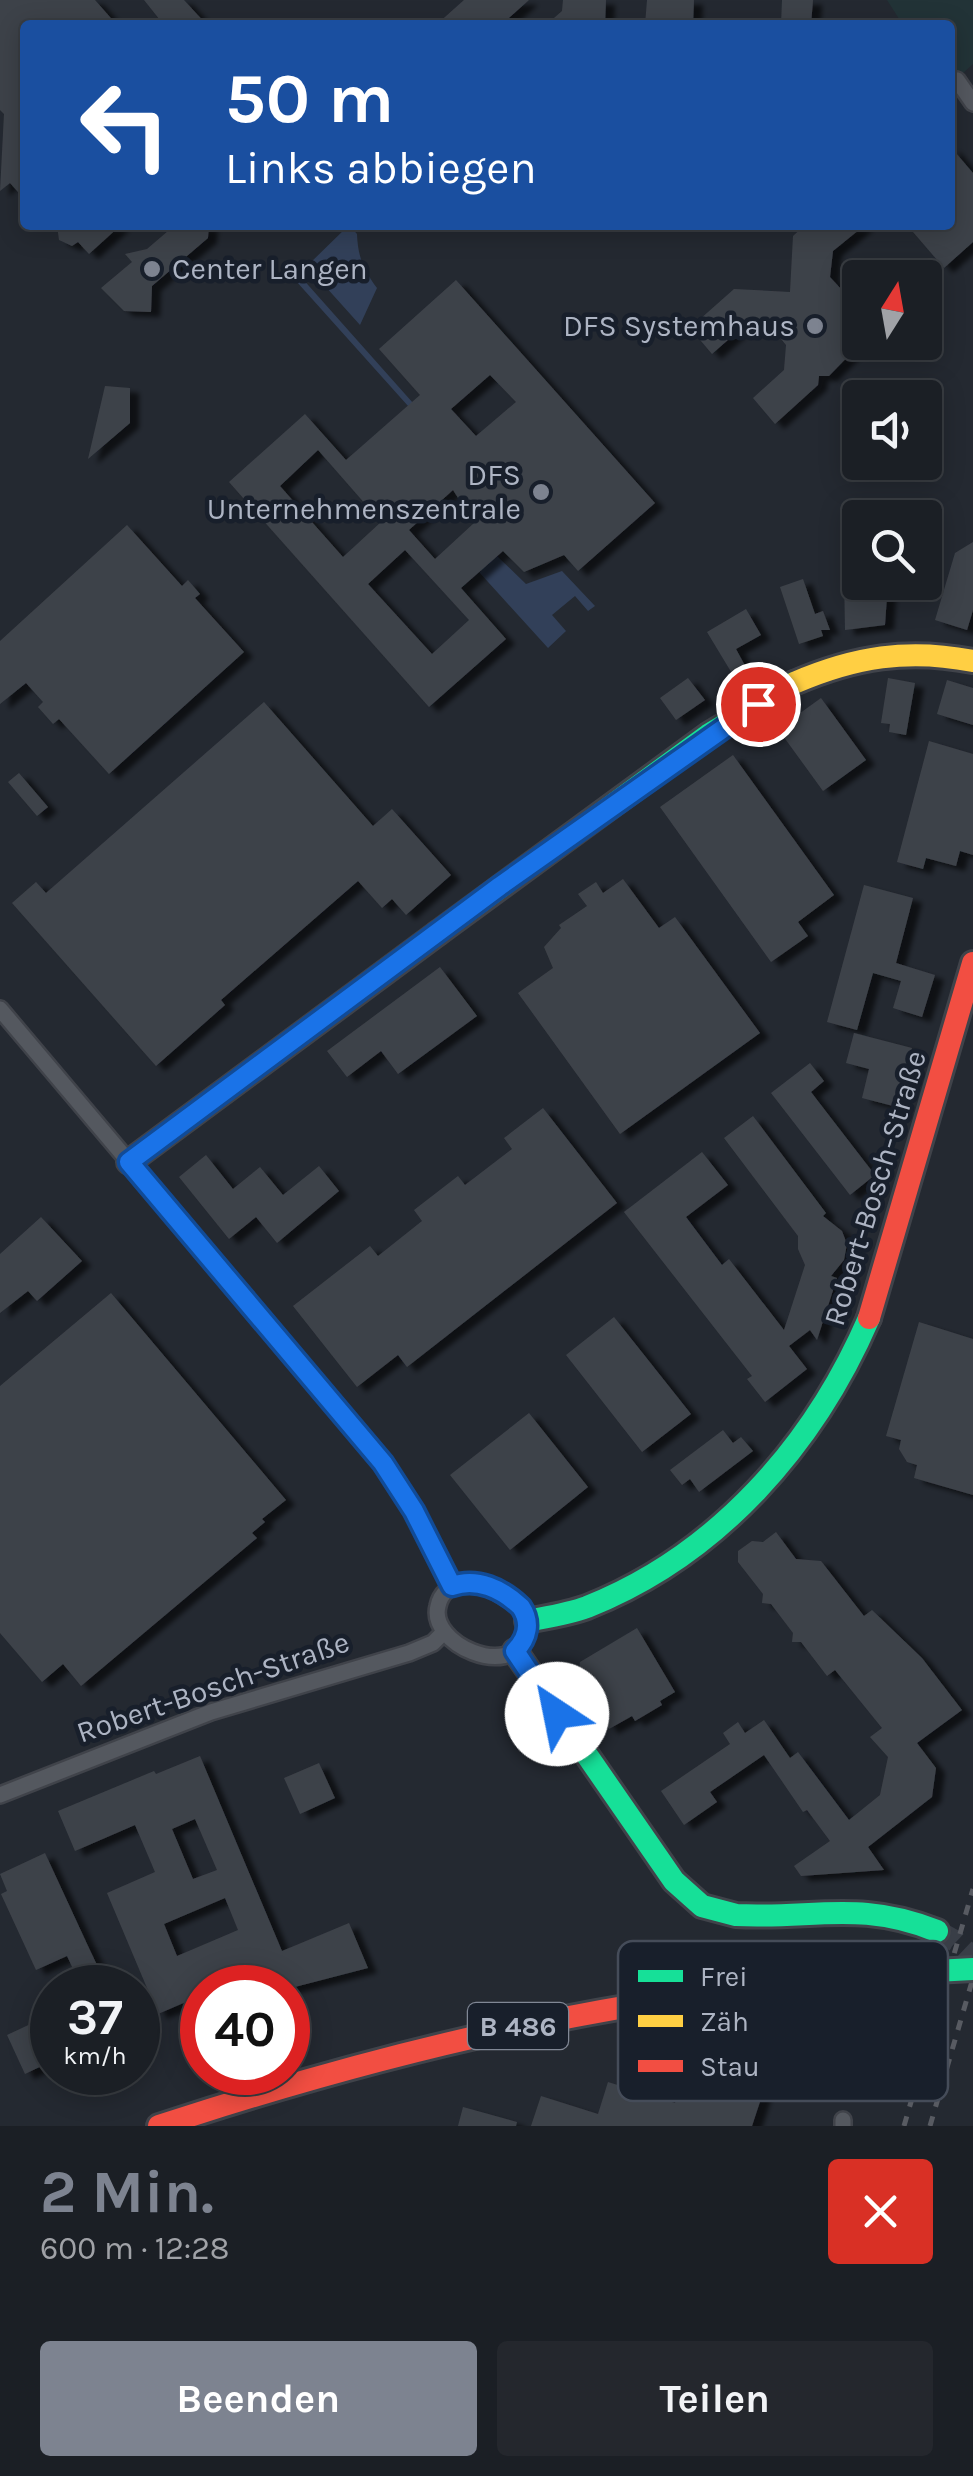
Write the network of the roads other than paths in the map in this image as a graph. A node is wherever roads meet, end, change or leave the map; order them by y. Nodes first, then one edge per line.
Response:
1 (957, 80) dead end
2 (973, 103) edge
3 (973, 662) edge
4 (973, 963) edge
5 (0, 1009) edge
6 (129, 1162) junction
7 (452, 1586) junction
8 (527, 1621) junction
9 (443, 1633) junction
10 (515, 1651) junction
11 (0, 1795) edge
12 (938, 1932) tunnel mouth
13 (973, 1969) edge
14 (948, 1970) edge
15 (618, 2008) edge
16 (159, 2126) edge

1 - 2 street
3 - 6 street
4 - 8 street, Robert-Bosch-Straße
5 - 6 street
6 - 7 street
7 - 8 street
7 - 9 street
8 - 10 street
9 - 10 street
9 - 11 street, Robert-Bosch-Straße
10 - 12 street
13 - 14 street, B 486, bridge
15 - 16 street, B 486, bridge

